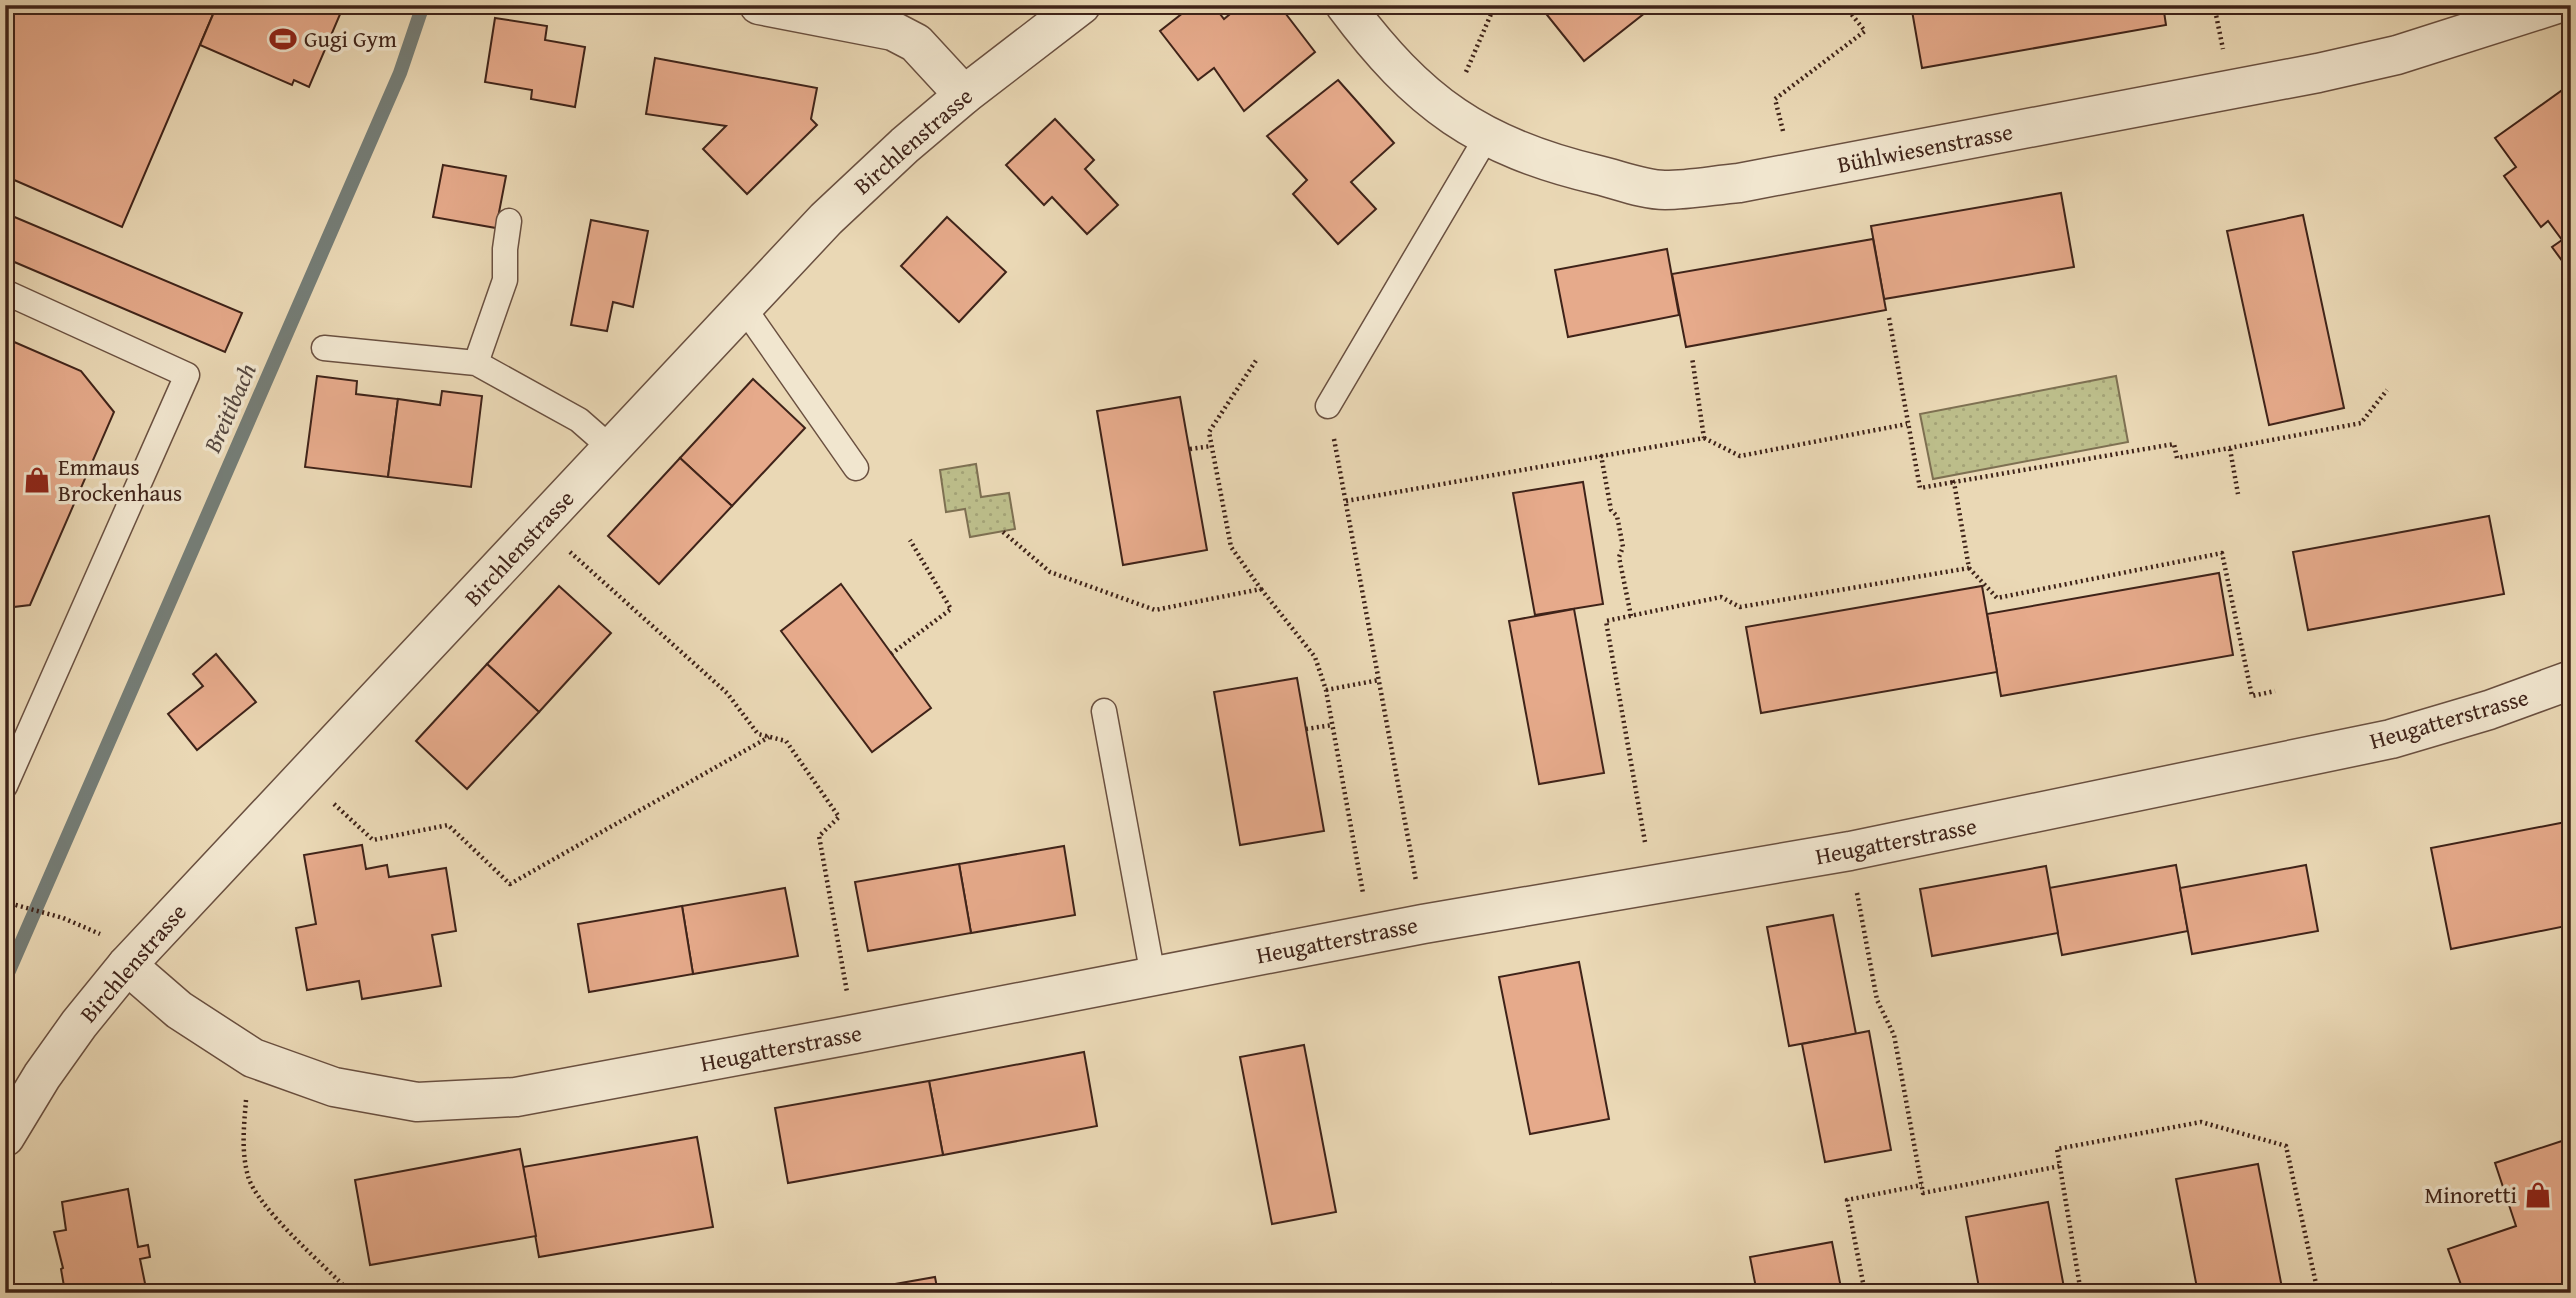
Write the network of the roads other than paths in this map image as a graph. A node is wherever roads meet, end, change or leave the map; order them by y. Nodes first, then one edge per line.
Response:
1 (759, 5) edge
2 (1081, 5) edge
3 (1345, 5) edge
4 (2554, 5) edge
5 (964, 95) junction
6 (1486, 138) junction
7 (509, 221) dead end
8 (5, 292) edge
9 (744, 308) junction
10 (324, 348) dead end
11 (476, 363) junction
12 (1328, 406) road end
13 (612, 449) junction
14 (856, 468) dead end
15 (2571, 680) edge
16 (1104, 711) dead end
17 (5, 786) edge
18 (127, 965) junction
19 (1153, 976) junction
20 (5, 1137) edge

1 - 5 street
2 - 5 street, Birchlenstrasse
3 - 6 street, Bühlwiesenstrasse
4 - 6 street, Bühlwiesenstrasse
5 - 9 street, Birchlenstrasse
6 - 12 lane
7 - 11 lane
8 - 17 lane
9 - 13 street, Birchlenstrasse
9 - 14 lane
10 - 11 lane
11 - 13 lane
13 - 18 street, Birchlenstrasse
15 - 19 street, Heugatterstrasse
16 - 19 lane
18 - 19 street, Heugatterstrasse
18 - 20 street, Birchlenstrasse

